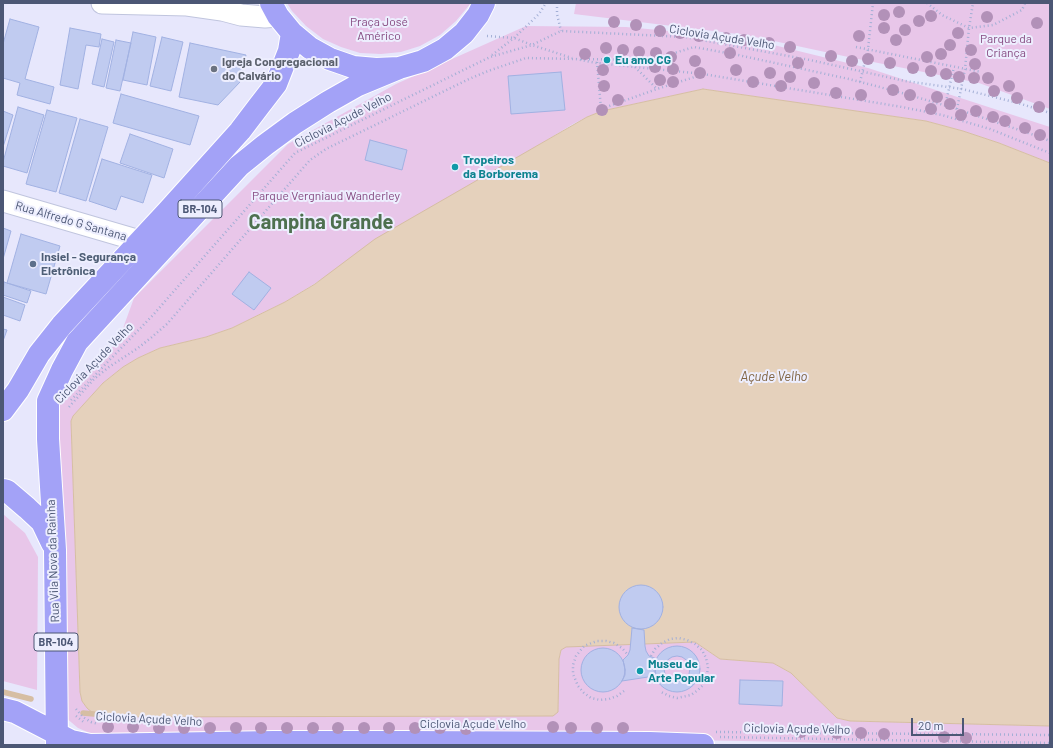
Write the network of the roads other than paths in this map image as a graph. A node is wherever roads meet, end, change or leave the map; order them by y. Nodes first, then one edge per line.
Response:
1 (102, 3) edge
2 (484, 3) edge
3 (275, 10) edge
4 (292, 33) junction
5 (399, 68) junction
6 (3, 201) edge
7 (140, 241) junction
8 (3, 410) edge
9 (3, 490) edge
10 (55, 550) junction
11 (3, 709) edge
12 (711, 738) edge
13 (57, 739) edge

1 - 3 street
2 - 5 main road, BR-104
3 - 4 main road, BR-104
4 - 5 main road, BR-104
4 - 7 main road, BR-104
5 - 10 main road, Rua Vila Nova da Rainha / BR-104
6 - 7 street, Rua Alfredo G Santana
7 - 8 main road, BR-104
9 - 10 main road
10 - 13 main road, Rua Vila Nova da Rainha / BR-104
11 - 13 main road
12 - 13 main road

